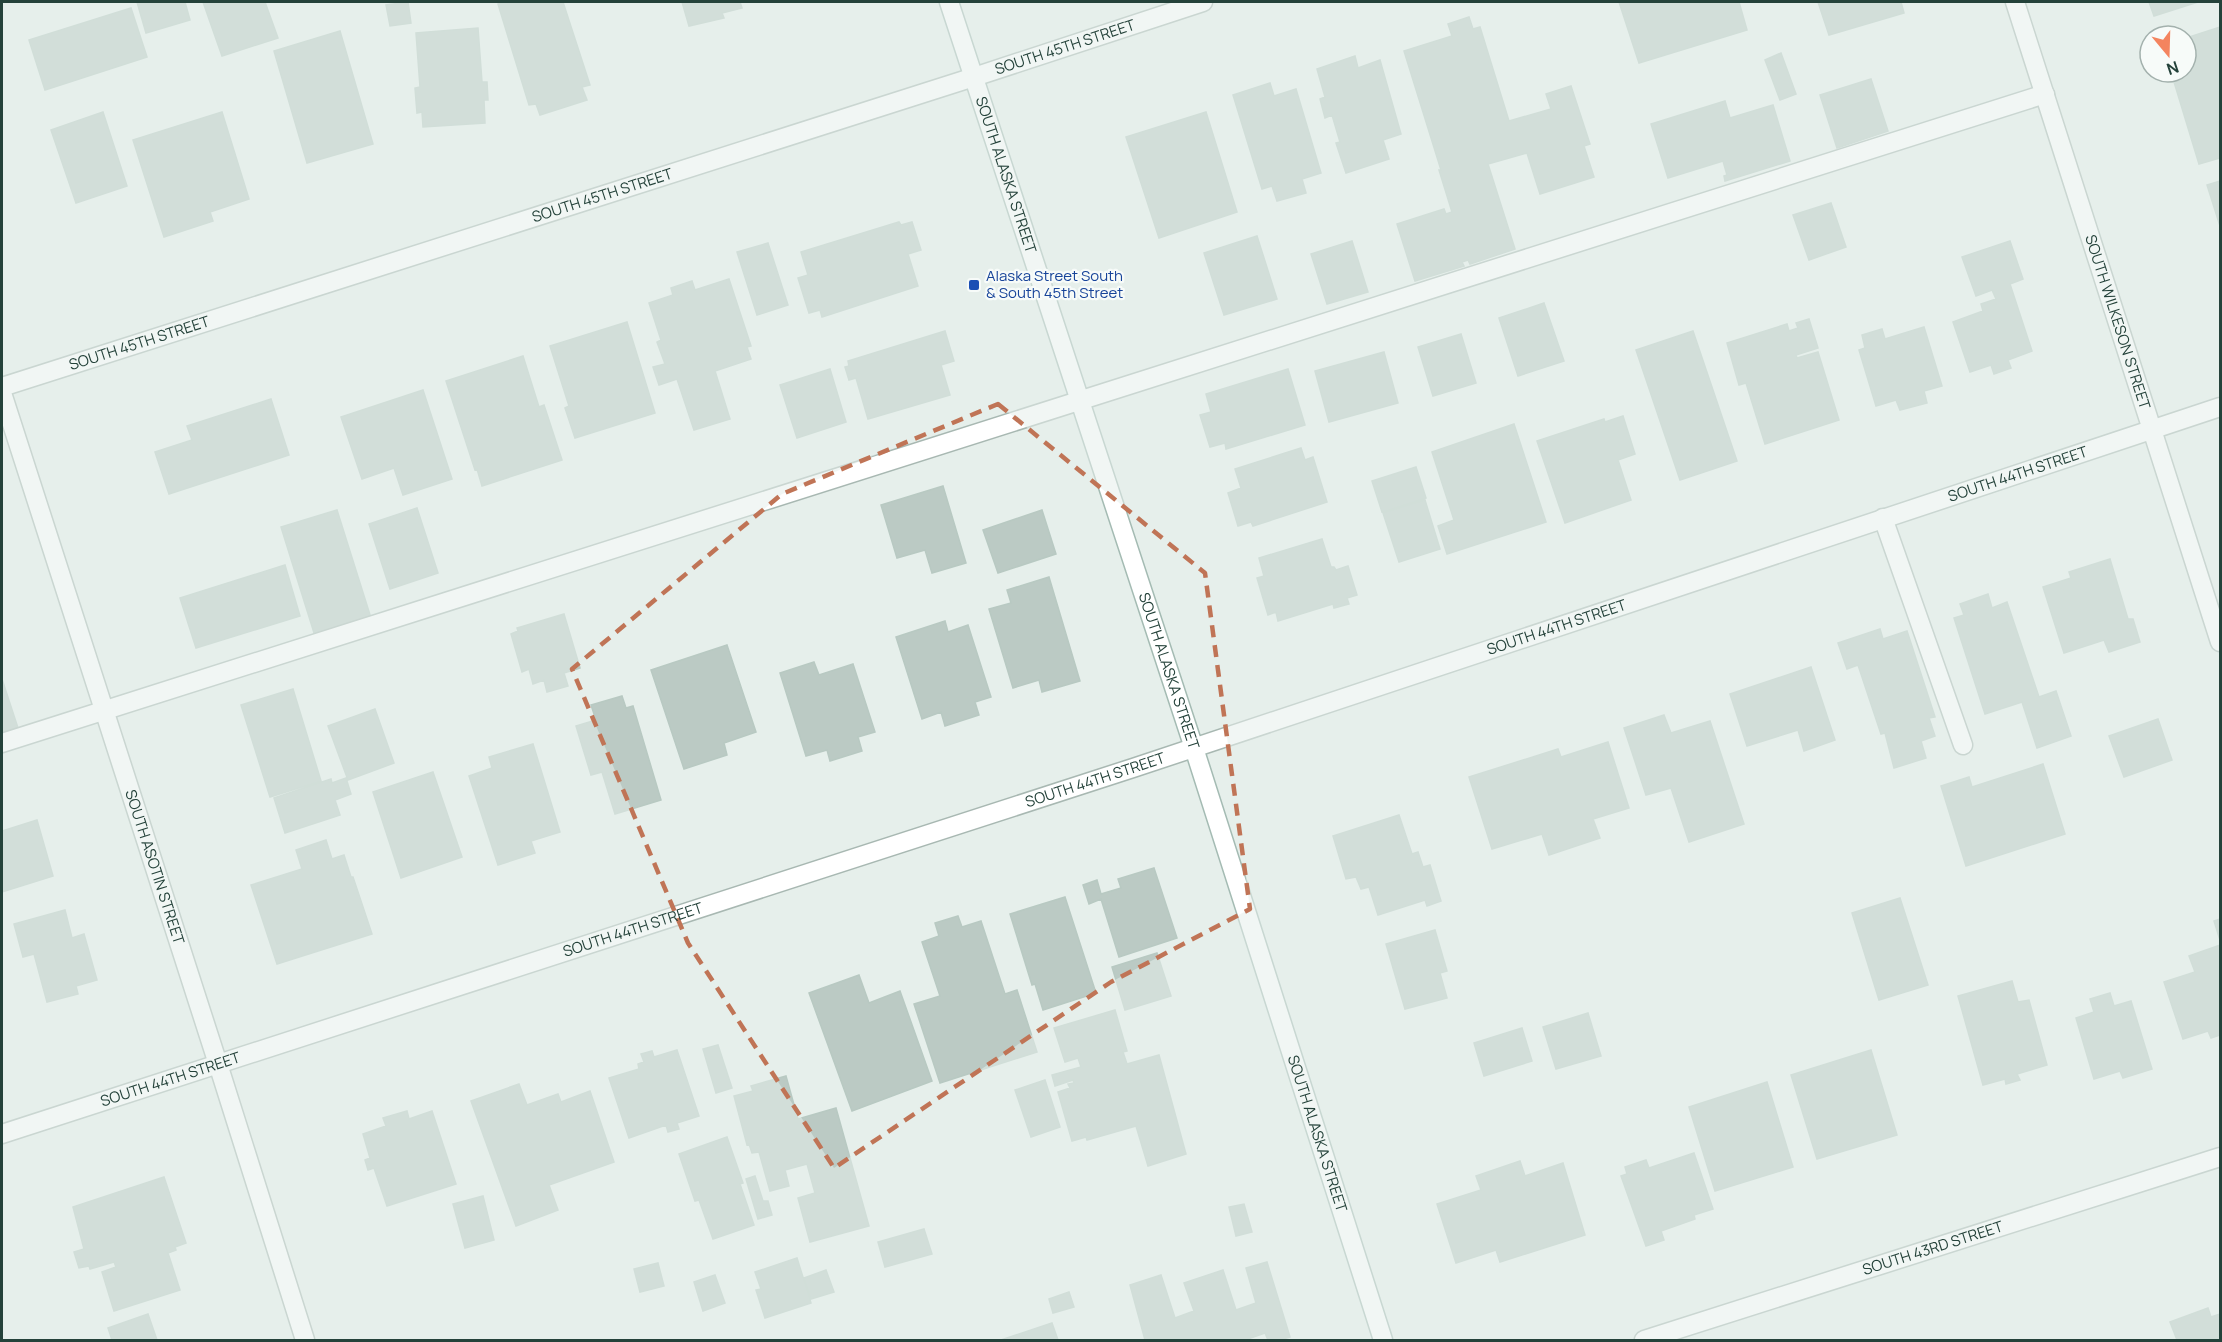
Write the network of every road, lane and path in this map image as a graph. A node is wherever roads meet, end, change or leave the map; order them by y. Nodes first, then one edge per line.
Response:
1 (949, 2) edge
2 (1203, 2) edge
3 (2015, 2) edge
4 (974, 77) junction
5 (2045, 94) junction
6 (2, 387) edge
7 (2, 393) edge
8 (1080, 401) junction
9 (2220, 407) edge
10 (2152, 429) junction
11 (1883, 518) junction
12 (2220, 642) edge
13 (104, 711) junction
14 (2, 743) edge
15 (1963, 745) dead end
16 (1194, 748) junction
17 (218, 1064) junction
18 (2, 1134) edge
19 (2220, 1157) edge
20 (305, 1341) edge
21 (1383, 1341) edge
22 (1644, 1341) edge

1 - 4 street, SOUTH ALASKA STREET
2 - 4 street, SOUTH 45TH STREET
3 - 5 street, SOUTH WILKESON STREET
4 - 6 street, SOUTH 45TH STREET
4 - 8 street, SOUTH ALASKA STREET
5 - 8 street
5 - 10 street, SOUTH WILKESON STREET
7 - 13 street, SOUTH ASOTIN STREET
8 - 13 street
8 - 16 street, SOUTH ALASKA STREET
9 - 10 street, SOUTH 44TH STREET
10 - 11 street, SOUTH 44TH STREET
10 - 12 street, SOUTH WILKESON STREET
11 - 15 street
11 - 16 street, SOUTH 44TH STREET
13 - 14 street
13 - 17 street, SOUTH ASOTIN STREET
16 - 17 street, SOUTH 44TH STREET
16 - 21 street, SOUTH ALASKA STREET
17 - 18 street, SOUTH 44TH STREET
17 - 20 street, SOUTH ASOTIN STREET
19 - 22 street, SOUTH 43RD STREET

